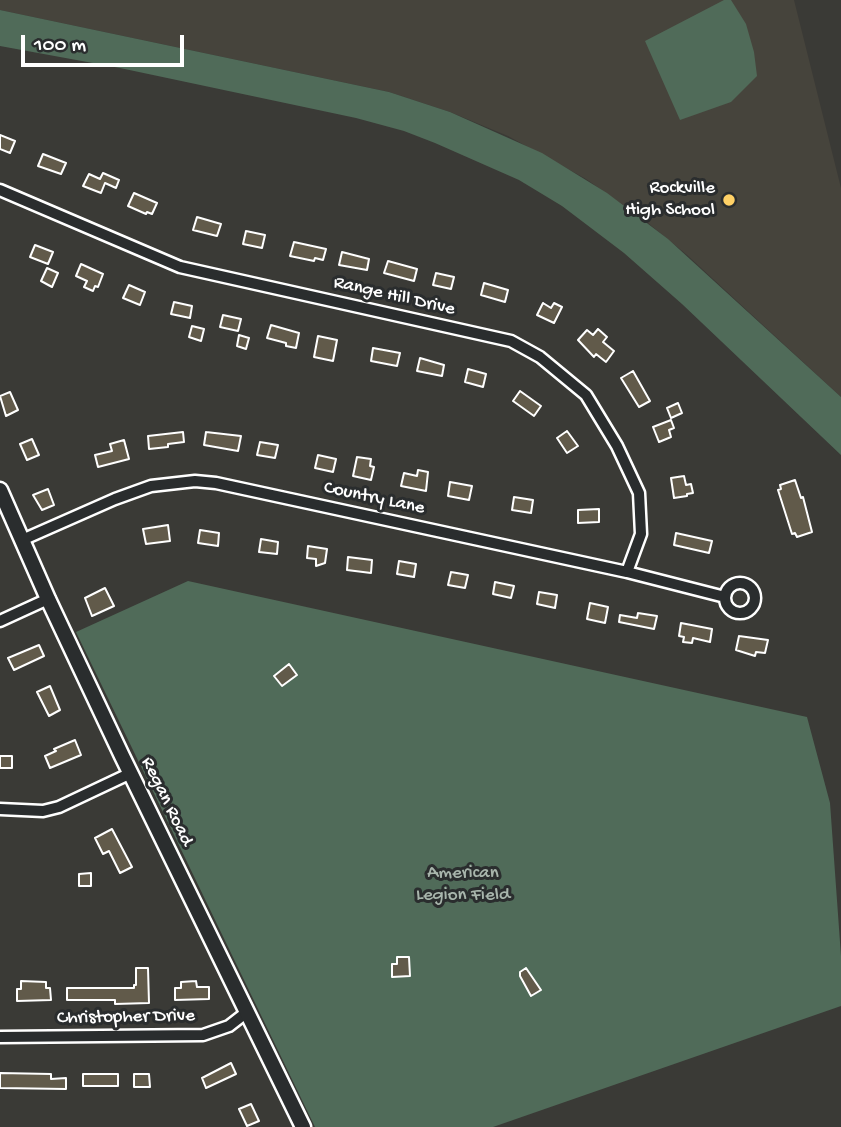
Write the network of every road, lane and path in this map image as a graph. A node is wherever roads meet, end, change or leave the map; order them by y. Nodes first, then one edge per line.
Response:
1 (0, 190) edge
2 (0, 490) edge
3 (22, 540) junction
4 (627, 572) junction
5 (725, 597) dead end
6 (48, 599) junction
7 (0, 621) edge
8 (131, 774) junction
9 (0, 809) edge
10 (247, 1012) junction
11 (0, 1037) edge
12 (303, 1127) edge

1 - 4 street, Range Hill Drive
2 - 3 street, Regan Road
3 - 4 street, Country Lane
3 - 6 street, Regan Road
4 - 5 street, Country Lane
6 - 7 street
6 - 8 street, Regan Road
8 - 9 street
8 - 10 street, Regan Road
10 - 11 street, Christopher Drive
10 - 12 street, Regan Road

